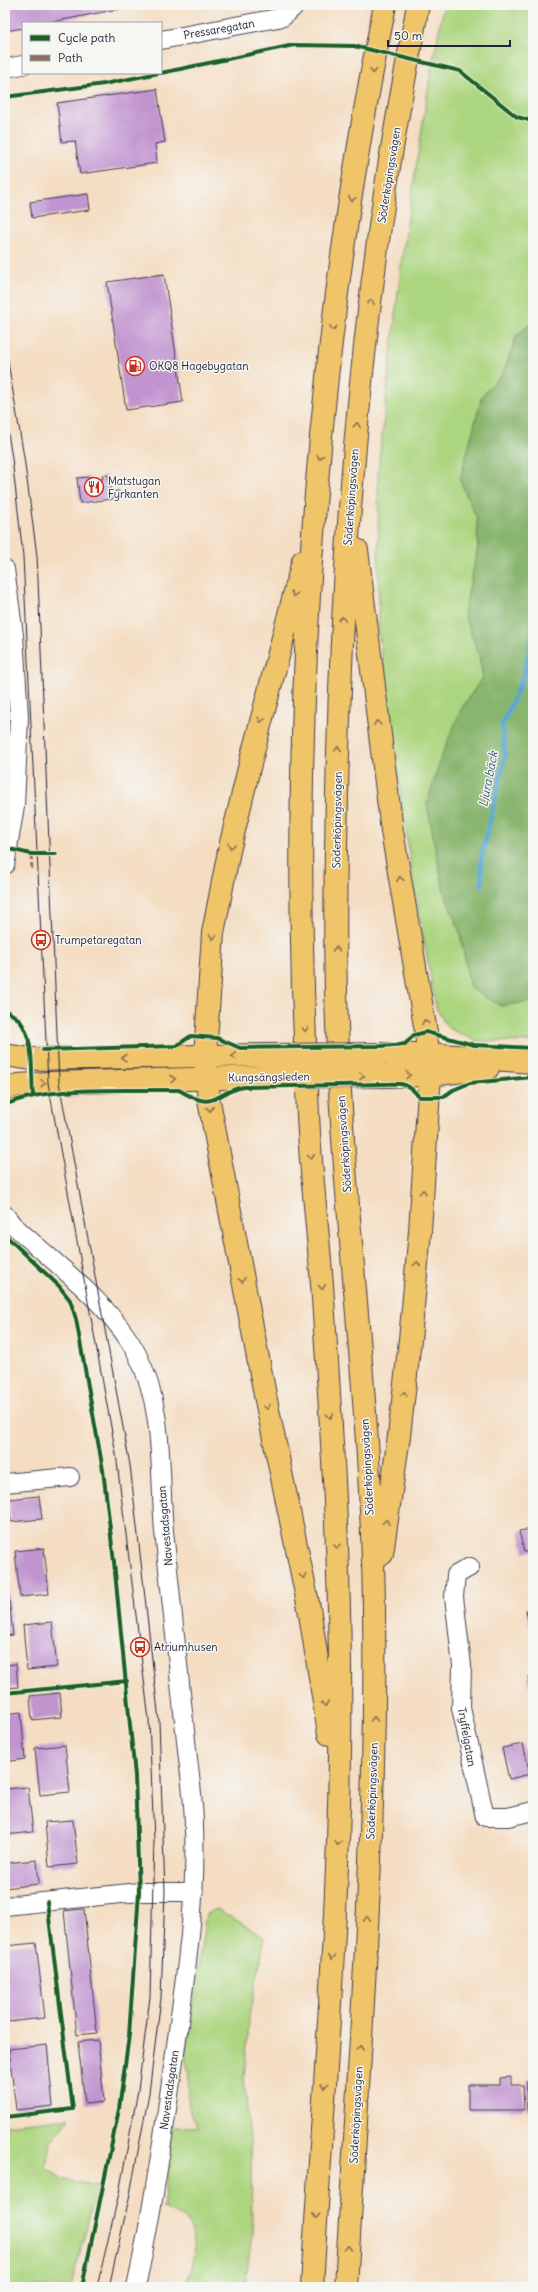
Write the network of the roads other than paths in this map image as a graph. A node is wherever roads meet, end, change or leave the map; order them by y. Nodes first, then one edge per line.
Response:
1 (296, 5) edge
2 (385, 5) edge
3 (418, 5) edge
4 (162, 40) edge
5 (350, 492) junction
6 (314, 515) junction
7 (5, 569) edge
8 (8, 616) edge
9 (5, 865) edge
10 (429, 1054) junction
11 (5, 1056) edge
12 (205, 1057) junction
13 (533, 1062) edge
14 (430, 1075) junction
15 (207, 1078) junction
16 (5, 1089) edge
17 (5, 1215) edge
18 (70, 1477) dead end
19 (5, 1482) edge
20 (470, 1567) dead end
21 (374, 1602) junction
22 (340, 1804) junction
23 (533, 1811) edge
24 (194, 1892) junction
25 (5, 1906) edge
26 (136, 2287) edge
27 (312, 2287) edge
28 (346, 2287) edge

1 - 4 street, Pressaregatan
2 -> 6 main road
5 -> 3 main road, Söderköpingsvägen
10 -> 5 main road
21 -> 5 main road, Söderköpingsvägen
6 -> 12 main road
6 -> 22 main road
7 - 8 street
8 - 9 street
10 -> 12 main road, Kungsängsleden, bridge
10 - 13 main road, Kungsängsleden
10 - 14 main road
12 -> 11 main road, Kungsängsleden
12 - 15 main road
13 - 14 main road, Kungsängsleden
15 -> 14 main road, Kungsängsleden, bridge
21 -> 14 main road
16 -> 15 main road, Kungsängsleden
15 -> 22 main road
17 - 24 street, Navestadsgatan
18 - 19 street
20 - 23 street, Tryffelgatan
28 -> 21 main road, Söderköpingsvägen
22 -> 27 main road
24 - 25 street
24 - 26 street, Navestadsgatan

